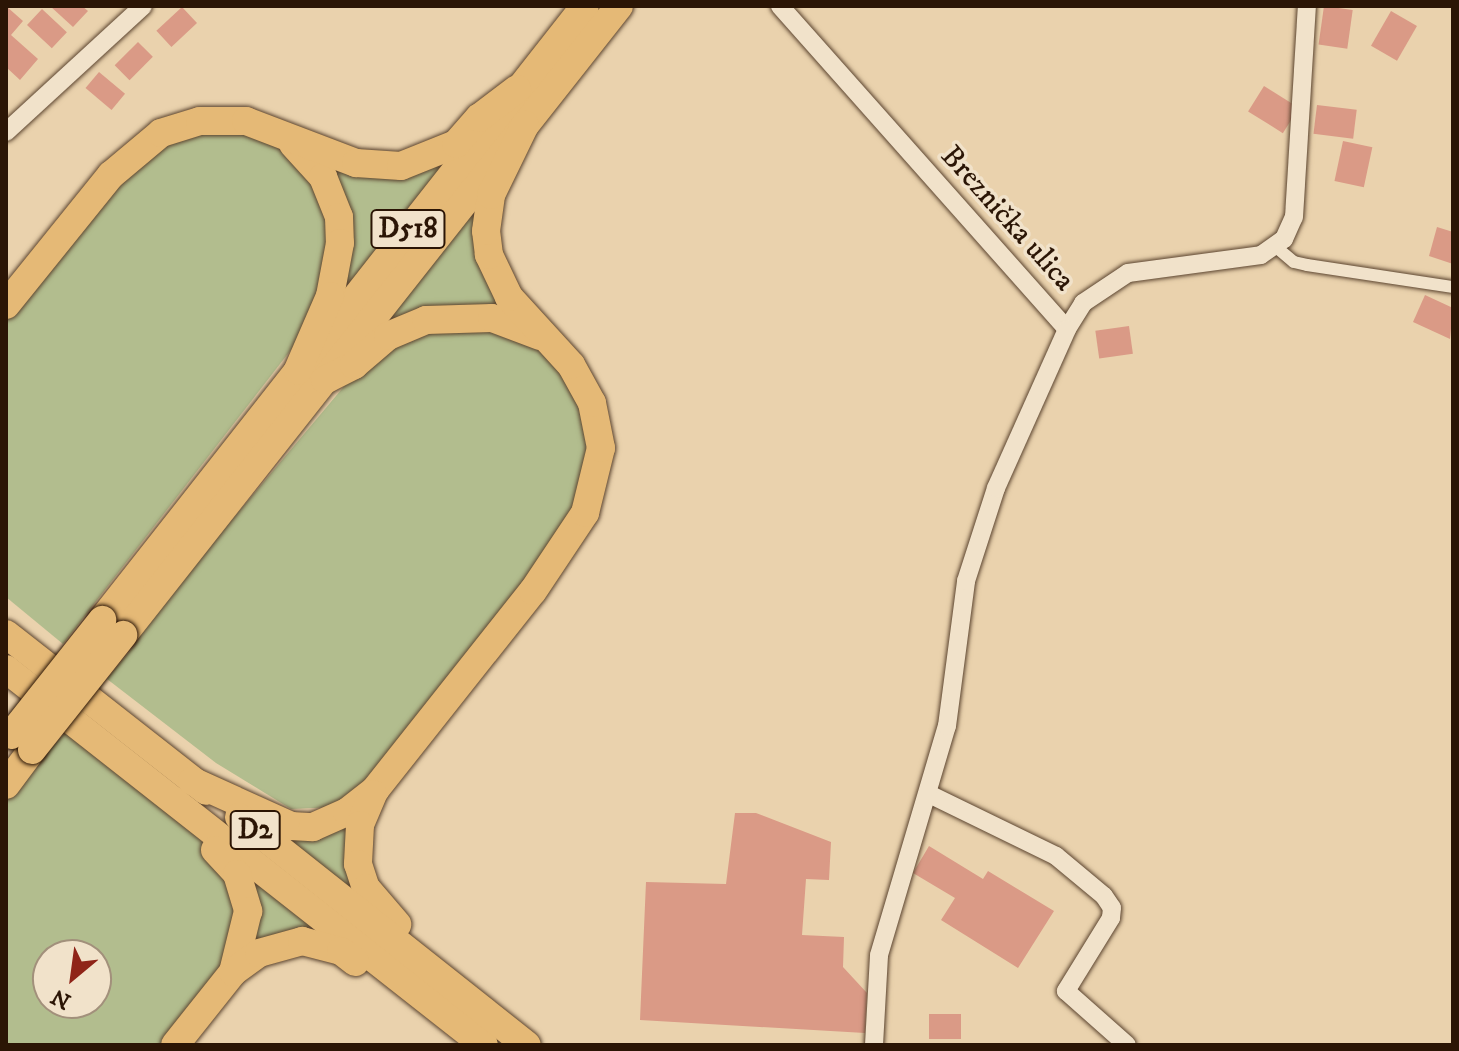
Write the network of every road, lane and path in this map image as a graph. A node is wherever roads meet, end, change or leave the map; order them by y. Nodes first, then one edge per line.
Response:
1 (143, 6) edge
2 (585, 6) edge
3 (619, 6) edge
4 (780, 6) edge
5 (1307, 6) edge
6 (517, 89) junction
7 (525, 125) junction
8 (6, 132) edge
9 (283, 135) junction
10 (1276, 247) junction
11 (1453, 287) edge
12 (6, 305) edge
13 (1067, 329) junction
14 (544, 338) junction
15 (298, 370) junction
16 (325, 380) junction
17 (112, 628) junction
18 (6, 634) edge
19 (6, 669) edge
20 (16, 742) edge
21 (192, 781) junction
22 (6, 785) edge
23 (375, 790) junction
24 (931, 795) junction
25 (180, 806) junction
26 (233, 972) junction
27 (426, 983) junction
28 (175, 1045) edge
29 (484, 1045) edge
30 (527, 1045) edge
31 (874, 1045) edge
32 (1127, 1045) edge

1 - 8 street
2 - 6 main road, D518
3 - 7 main road, D518
4 - 13 street, Breznička ulica
5 - 10 street
6 - 9 main road
6 - 15 main road, D518
7 - 14 main road
7 - 16 main road, D518
9 - 12 main road
9 - 15 main road
10 - 11 street
10 - 13 street, Breznička ulica
13 - 24 street
14 - 16 main road
14 - 23 main road
15 - 17 main road, D518
16 - 17 main road, D518
17 - 20 main road, D518, bridge
18 - 21 main road, D2
19 - 25 main road, D2
20 - 22 main road, D518
21 - 23 main road
21 - 27 main road, D2
23 - 27 main road
24 - 31 street
24 - 32 street
25 - 26 main road
25 - 27 main road, D2
26 - 27 main road
26 - 28 main road
27 - 29 main road, D2
27 - 30 main road, D2

